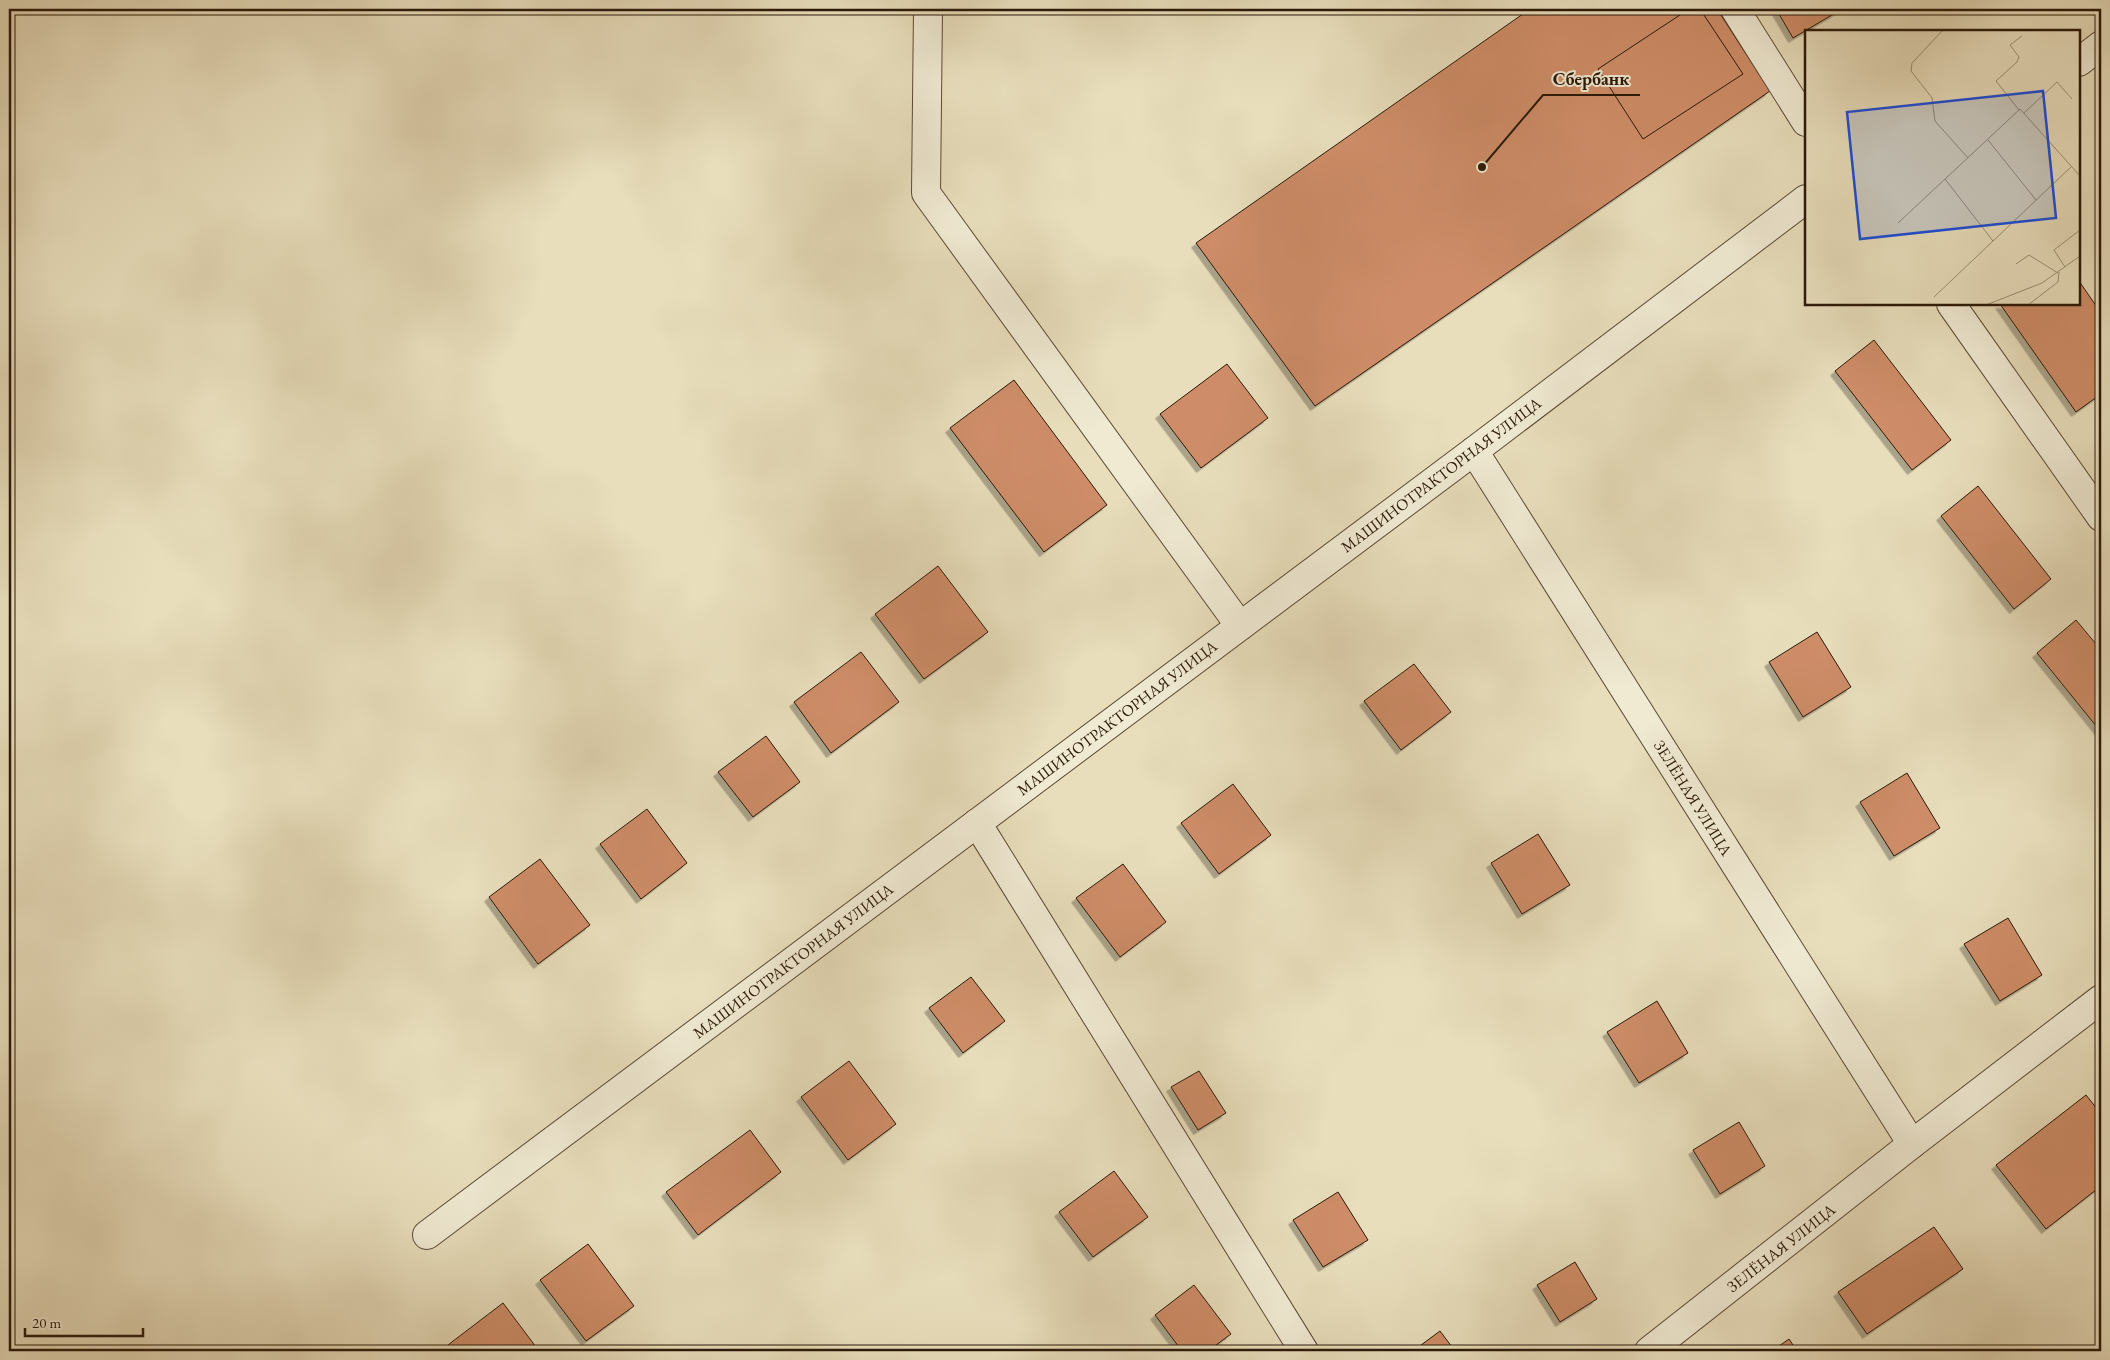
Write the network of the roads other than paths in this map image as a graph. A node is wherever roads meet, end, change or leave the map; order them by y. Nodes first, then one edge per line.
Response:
1 (928, 9) edge
2 (1735, 9) edge
3 (2101, 45) edge
4 (2080, 61) edge
5 (1805, 120) edge
6 (1805, 200) edge
7 (1952, 305) edge
8 (1474, 451) junction
9 (2101, 517) edge
10 (1240, 626) junction
11 (977, 823) junction
12 (2101, 999) edge
13 (1912, 1144) junction
14 (426, 1235) dead end
15 (1304, 1351) edge
16 (1649, 1351) edge

1 - 10 street
2 - 5 street
3 - 4 street
6 - 8 street, МАШИНОТРАКТОРНАЯ УЛИЦА
7 - 9 street
8 - 10 street, МАШИНОТРАКТОРНАЯ УЛИЦА
8 - 13 street, ЗЕЛЁНАЯ УЛИЦА
10 - 11 street, МАШИНОТРАКТОРНАЯ УЛИЦА
11 - 14 street, МАШИНОТРАКТОРНАЯ УЛИЦА
11 - 15 street
12 - 13 street, ЗЕЛЁНАЯ УЛИЦА
13 - 16 street, ЗЕЛЁНАЯ УЛИЦА

